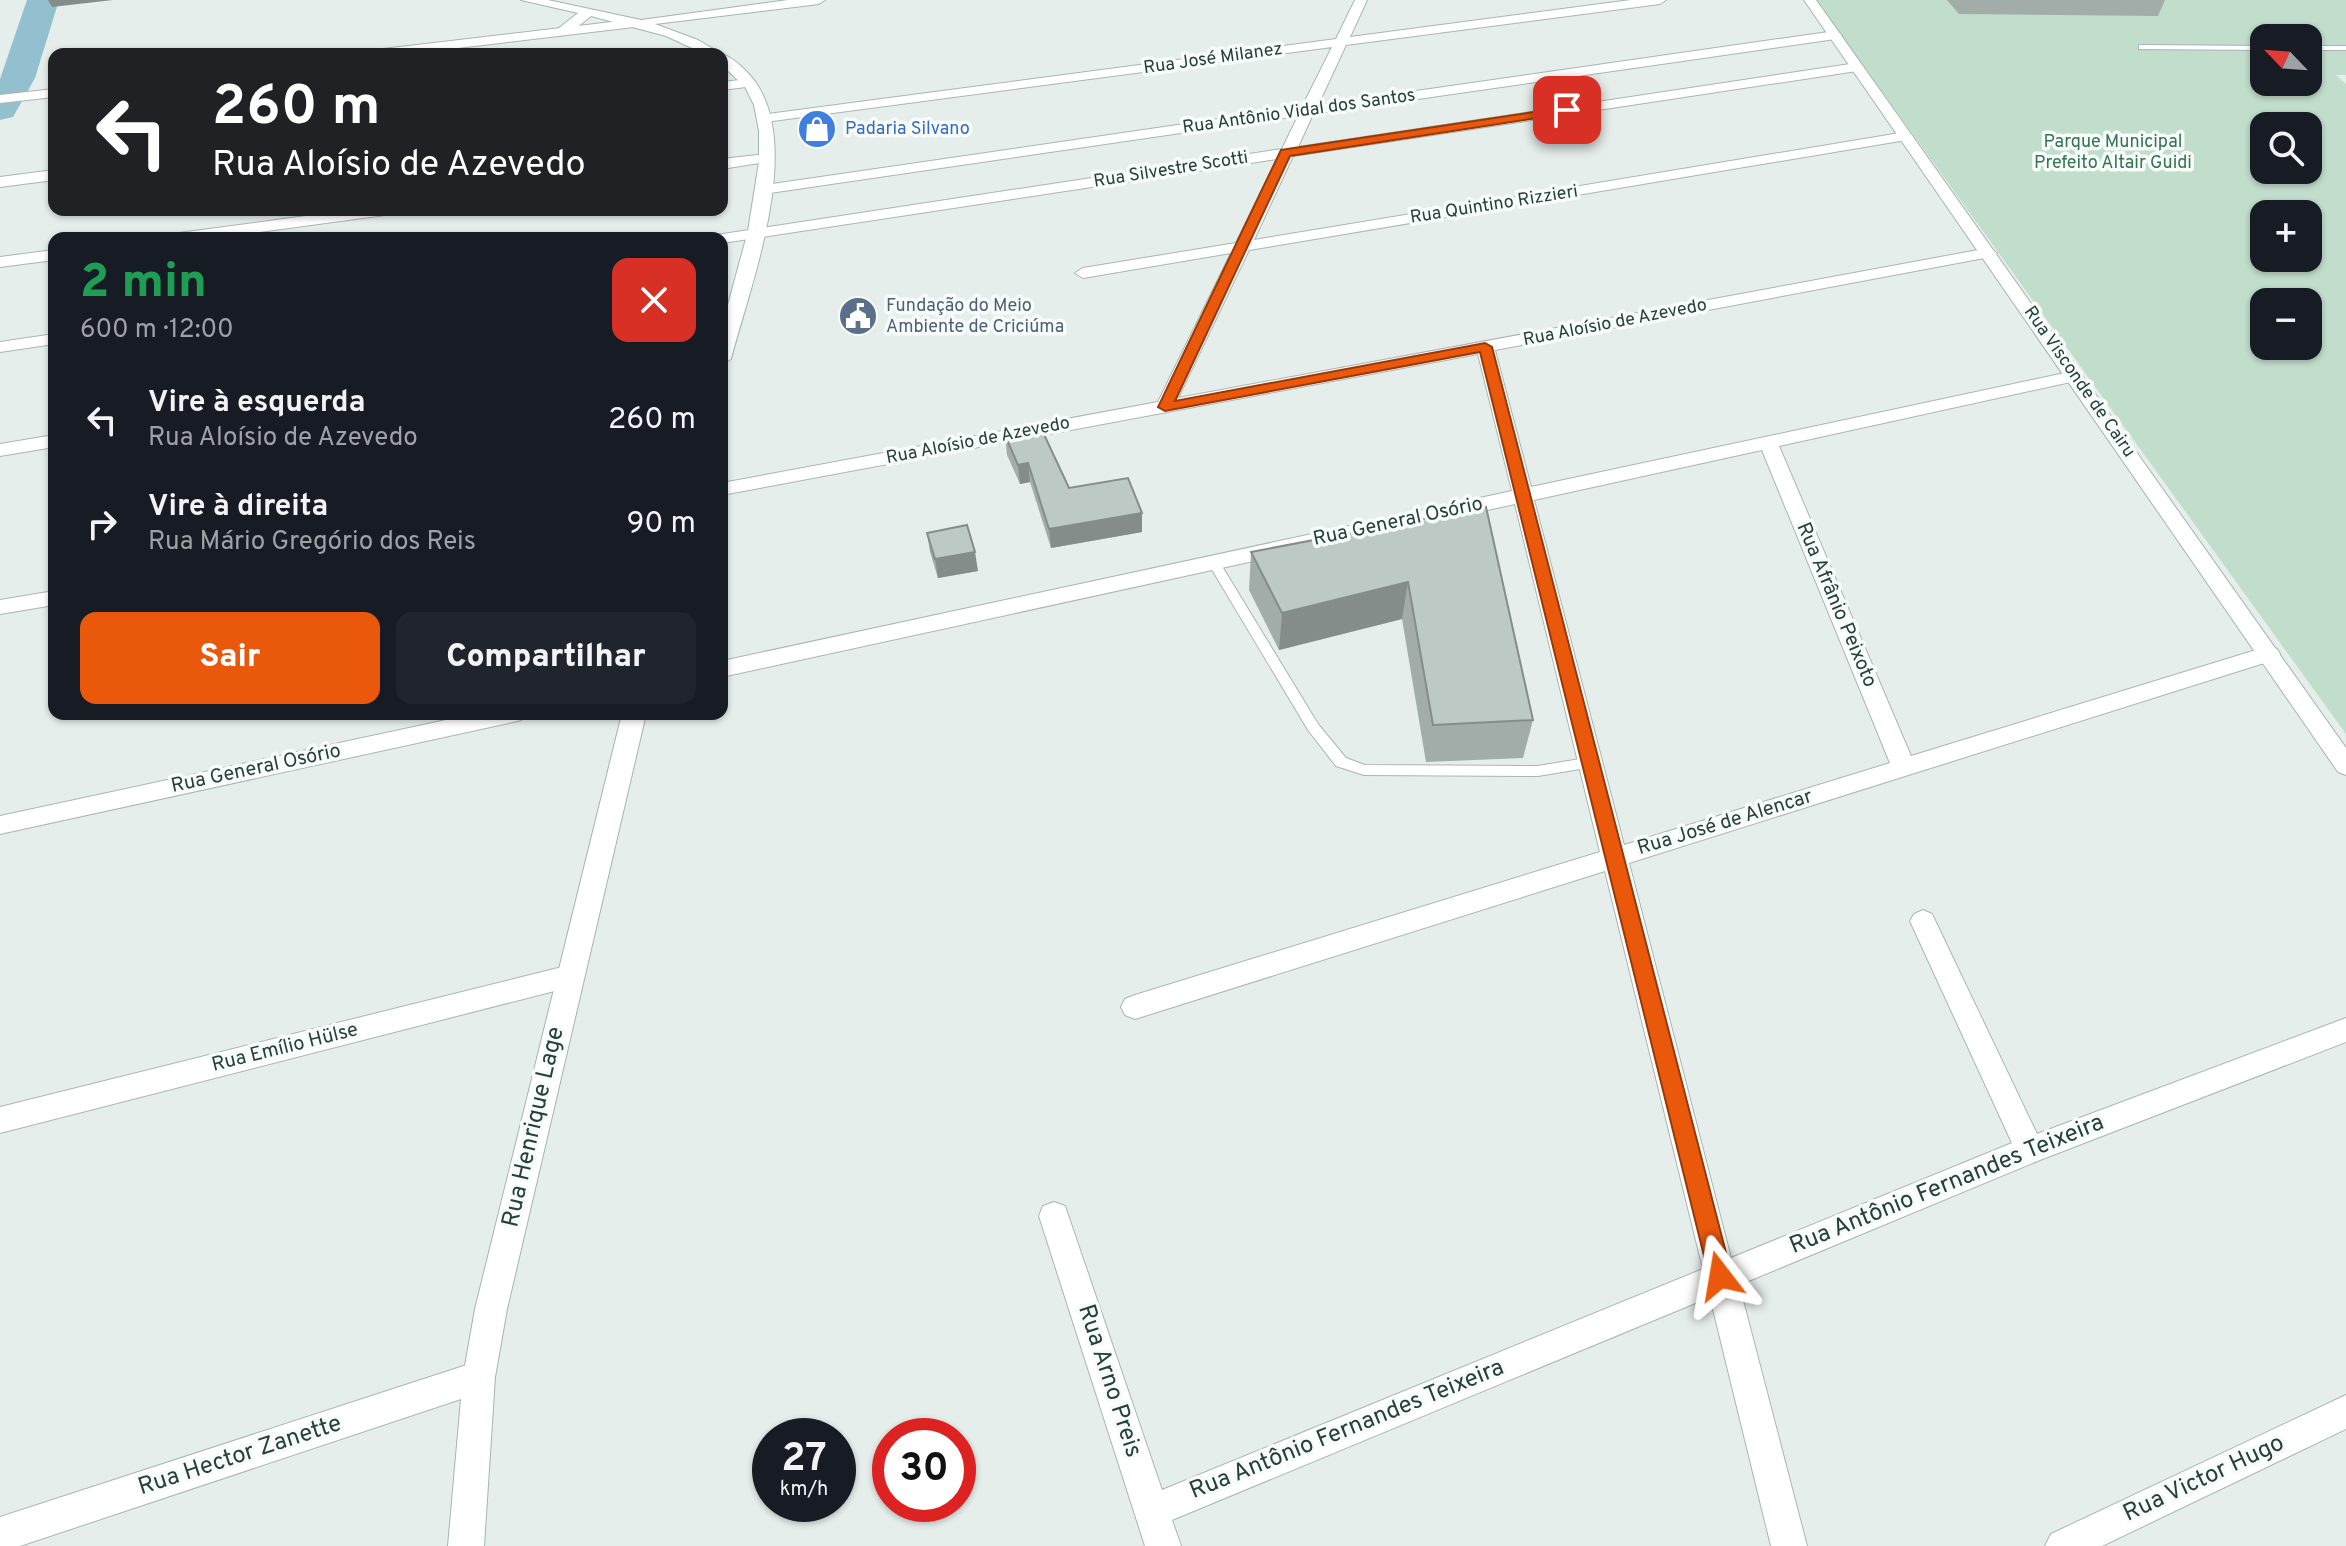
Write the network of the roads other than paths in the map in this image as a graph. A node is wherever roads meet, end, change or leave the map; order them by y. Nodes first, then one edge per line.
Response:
1 (527, 0) edge
2 (819, 0) edge
3 (1361, 0) edge
4 (1660, 0) edge
5 (1810, 0) edge
6 (1611, 3) edge
7 (588, 12) junction
8 (637, 23) junction
9 (564, 31) junction
10 (1835, 35) junction
11 (1340, 42) junction
12 (2142, 47) dead end
13 (424, 48) edge
14 (703, 48) edge
15 (2250, 48) edge
16 (2322, 48) edge
17 (2346, 48) edge
18 (728, 64) edge
19 (1857, 67) junction
20 (749, 83) junction
21 (728, 85) edge
22 (48, 94) edge
23 (0, 99) edge
24 (1309, 110) junction
25 (765, 118) junction
26 (1906, 136) junction
27 (1285, 153) junction
28 (766, 158) junction
29 (728, 163) edge
30 (48, 176) edge
31 (0, 182) edge
32 (763, 189) junction
33 (341, 216) edge
34 (223, 232) edge
35 (754, 233) junction
36 (728, 237) edge
37 (1242, 247) junction
38 (1989, 253) junction
39 (48, 256) edge
40 (0, 262) edge
41 (1083, 273) dead end
42 (728, 323) edge
43 (48, 340) edge
44 (0, 347) edge
45 (1485, 347) junction
46 (2074, 376) junction
47 (1165, 407) junction
48 (48, 442) edge
49 (1768, 442) junction
50 (0, 450) edge
51 (728, 488) edge
52 (1523, 495) junction
53 (1214, 563) junction
54 (48, 599) edge
55 (0, 607) edge
56 (2269, 654) junction
57 (728, 668) edge
58 (485, 720) edge
59 (633, 720) edge
60 (1592, 762) junction
61 (2346, 766) edge
62 (1904, 767) junction
63 (0, 825) edge
64 (1616, 857) junction
65 (1923, 921) dead end
66 (570, 976) junction
67 (1135, 1007) dead end
68 (2346, 1030) edge
69 (0, 1120) edge
70 (2030, 1150) junction
71 (1054, 1216) dead end
72 (1720, 1276) junction
73 (479, 1377) junction
74 (2346, 1412) edge
75 (1152, 1511) junction
76 (0, 1535) edge
77 (466, 1546) edge
78 (1163, 1546) edge
79 (1789, 1546) edge
80 (2063, 1546) edge

1 - 7 street
2 - 8 street
3 - 11 street
4 - 6 street, Rua José Milanez
5 - 10 street, Rua Visconde de Cairu
6 - 11 street, Rua José Milanez
7 - 8 street
7 - 9 street
8 - 9 street
8 - 14 street
9 - 13 street
10 - 19 street, Rua Visconde de Cairu
10 - 24 street, Rua Antônio Vidal dos Santos
11 - 24 street
11 - 25 street, Rua José Milanez
12 - 15 lane
16 - 17 lane
18 - 20 street
19 - 26 street, Rua Visconde de Cairu
19 - 27 street, Rua Silvestre Scotti
20 - 21 street
20 - 25 street
22 - 23 street
24 - 27 street
24 - 32 street, Rua Antônio Vidal dos Santos
25 - 28 street
26 - 37 street, Rua Quintino Rizzieri
26 - 38 street, Rua Visconde de Cairu
27 - 35 street, Rua Silvestre Scotti
27 - 37 street
28 - 29 street
28 - 32 street
30 - 31 street
32 - 35 street
33 - 34 street
35 - 36 street, Rua Silvestre Scotti
35 - 42 street
37 - 41 street, Rua Quintino Rizzieri
37 - 47 street
38 - 45 street, Rua Aloísio de Azevedo
38 - 46 street, Rua Visconde de Cairu
39 - 40 street
43 - 44 street
45 - 47 street, Rua Aloísio de Azevedo
45 - 52 street
46 - 49 street, Rua General Osório
46 - 56 street, Rua Visconde de Cairu
47 - 51 street, Rua Aloísio de Azevedo
48 - 50 street
49 - 52 street, Rua General Osório
49 - 62 street, Rua Afrânio Peixoto
52 - 53 street, Rua General Osório
52 - 60 street
53 - 57 street, Rua General Osório
53 - 60 lane
54 - 55 street
56 - 61 street, Rua Visconde de Cairu
56 - 62 street, Rua José de Alencar
58 - 63 street, Rua General Osório
59 - 66 street, Rua Henrique Lage
60 - 64 street
62 - 64 street, Rua José de Alencar
64 - 67 street, Rua José de Alencar
64 - 72 street
65 - 70 street
66 - 69 street, Rua Emílio Hülse
66 - 73 street, Rua Henrique Lage
68 - 70 street, Rua Antônio Fernandes Teixeira
70 - 72 street, Rua Antônio Fernandes Teixeira
71 - 75 street, Rua Arno Preis
72 - 75 street, Rua Antônio Fernandes Teixeira
72 - 79 street
73 - 76 street, Rua Hector Zanette
73 - 77 street, Rua Henrique Lage
74 - 80 street, Rua Victor Hugo
75 - 78 street, Rua Arno Preis

